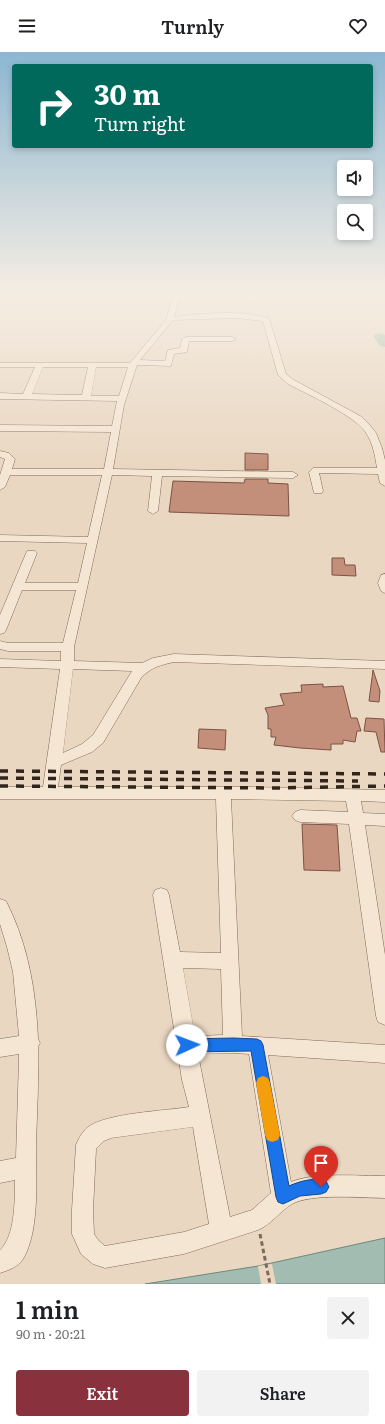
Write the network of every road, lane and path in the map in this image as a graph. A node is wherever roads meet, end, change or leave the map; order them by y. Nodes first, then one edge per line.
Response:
1 (145, 349) edge
2 (184, 349) edge
3 (275, 349) edge
4 (133, 364) junction
5 (0, 365) edge
6 (40, 366) junction
7 (92, 366) junction
8 (0, 396) edge
9 (26, 397) junction
10 (86, 399) junction
11 (122, 399) junction
12 (0, 428) edge
13 (116, 429) junction
14 (0, 454) edge
15 (382, 471) junction
16 (6, 472) junction
17 (108, 472) junction
18 (157, 473) junction
19 (293, 475) dead end
20 (385, 483) edge
21 (0, 487) edge
22 (318, 491) dead end
23 (153, 511) dead end
24 (0, 538) edge
25 (92, 540) junction
26 (31, 553) dead end
27 (385, 577) edge
28 (83, 586) junction
29 (18, 587) junction
30 (385, 589) edge
31 (0, 630) edge
32 (0, 645) edge
33 (68, 647) junction
34 (0, 664) edge
35 (67, 664) junction
36 (385, 665) edge
37 (142, 668) junction
38 (55, 762) junction
39 (0, 792) edge
40 (50, 793) junction
41 (223, 793) junction
42 (353, 795) junction
43 (385, 796) edge
44 (300, 816) dead end
45 (356, 818) junction
46 (385, 820) edge
47 (161, 895) dead end
48 (0, 906) edge
49 (172, 960) junction
50 (230, 961) junction
51 (385, 1016) edge
52 (30, 1043) junction
53 (233, 1044) junction
54 (187, 1045) junction
55 (257, 1045) junction
56 (0, 1048) edge
57 (385, 1054) edge
58 (201, 1116) junction
59 (26, 1167) junction
60 (0, 1172) edge
61 (385, 1187) edge
62 (283, 1197) junction
63 (258, 1219) junction
64 (221, 1232) junction
65 (0, 1262) edge
66 (270, 1284) edge

1 - 4 street
2 - 4 street
3 - 15 street
4 - 7 street
4 - 11 street
5 - 6 street
6 - 7 street
6 - 9 street
7 - 10 street
8 - 9 street
9 - 10 street
10 - 11 street
11 - 13 street
12 - 13 street
13 - 17 street
14 - 16 street
15 - 20 street
15 - 22 street
16 - 17 street
16 - 21 street
17 - 18 street
17 - 25 street
18 - 19 street
18 - 23 street
24 - 25 street
25 - 28 street
26 - 29 street
27 - 30 street
28 - 29 street
28 - 33 street
29 - 31 street
32 - 33 street
33 - 35 street
34 - 35 street
35 - 37 street
35 - 38 street
36 - 37 street
37 - 38 street
38 - 40 street
39 - 40 street
40 - 41 street
41 - 42 street
41 - 50 street
42 - 43 street
42 - 45 street
44 - 45 street
45 - 46 street
45 - 51 street
47 - 49 street
48 - 52 street
49 - 50 street
49 - 54 street
50 - 53 street
52 - 56 street
52 - 59 street
53 - 54 street
53 - 55 street
54 - 58 street
55 - 57 street
55 - 62 street
58 - 64 street
58 - 64 street
59 - 60 street
59 - 65 street
61 - 62 street
62 - 63 street
63 - 64 street
63 - 66 path

